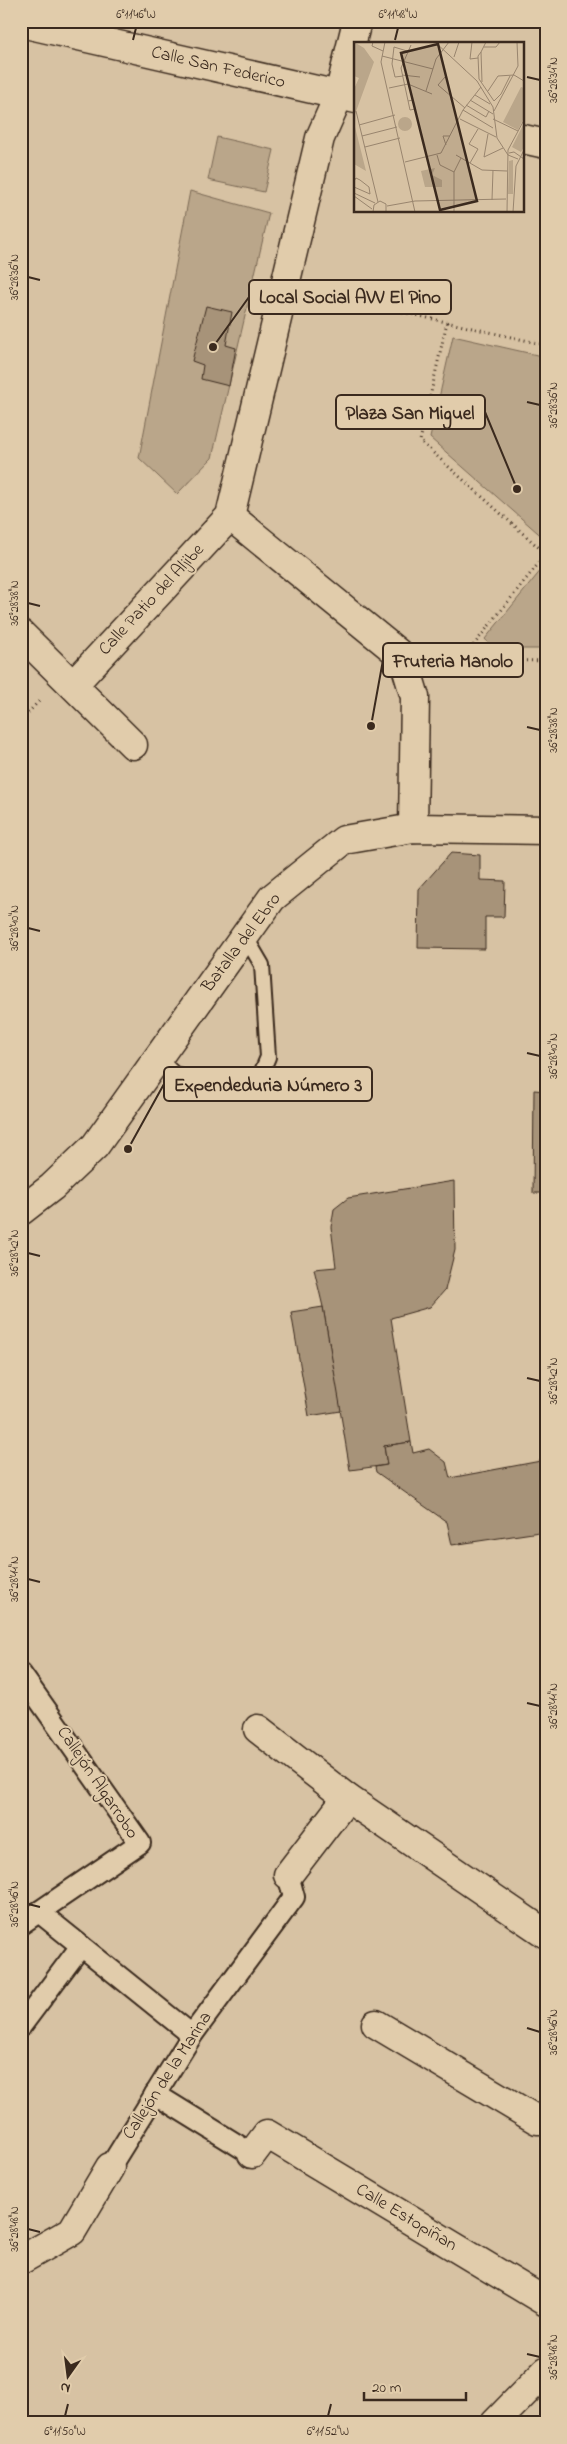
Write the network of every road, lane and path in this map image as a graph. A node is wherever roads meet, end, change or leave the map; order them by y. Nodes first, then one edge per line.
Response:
1 (357, 21) edge
2 (21, 23) edge
3 (354, 42) edge
4 (354, 44) edge
5 (347, 97) edge
6 (524, 138) edge
7 (546, 144) edge
8 (286, 285) junction
9 (448, 322) junction
10 (546, 345) edge
11 (230, 516) junction
12 (546, 554) edge
13 (21, 634) edge
14 (403, 658) junction
15 (462, 661) junction
16 (546, 661) edge
17 (74, 684) junction
18 (133, 745) dead end
19 (413, 828) junction
20 (546, 830) edge
21 (245, 936) junction
22 (158, 1058) junction
23 (21, 1211) edge
24 (21, 1674) edge
25 (258, 1729) dead end
26 (347, 1798) junction
27 (288, 1875) joint
28 (39, 1912) junction
29 (21, 1924) edge
30 (546, 1934) edge
31 (81, 1946) junction
32 (376, 2024) dead end
33 (21, 2026) edge
34 (192, 2035) junction
35 (155, 2094) junction
36 (546, 2120) edge
37 (260, 2144) joint
38 (110, 2167) joint
39 (21, 2260) edge
40 (546, 2302) edge
41 (546, 2371) edge
42 (495, 2423) edge

1 - 3 street
2 - 5 street, Calle San Federico
4 - 5 street
5 - 8 street
6 - 7 street
8 - 9 path
8 - 11 street
9 - 10 path
9 - 12 path
11 - 14 street
11 - 17 street, Calle Patio del Aljibe
12 - 15 path
13 - 17 street
14 - 15 path
14 - 19 street
15 - 16 path
17 - 18 street
19 - 20 street, Batalla del Ebro
19 - 21 street, Batalla del Ebro
21 - 22 street, Batalla del Ebro
21 - 22 lane
22 - 23 street, Batalla del Ebro
24 - 28 street, Callejón Algarrobo
25 - 26 street
26 - 27 street
26 - 30 street
27 - 34 street, Callejón de la Marina
28 - 29 street, Callejón Algarrobo
28 - 31 street
31 - 33 street
31 - 34 street
32 - 36 street
34 - 35 street, Callejón de la Marina
35 - 37 street
35 - 38 street, Callejón de la Marina
37 - 40 street, Calle Estopiñan
38 - 39 street, Callejón de la Marina
41 - 42 street

